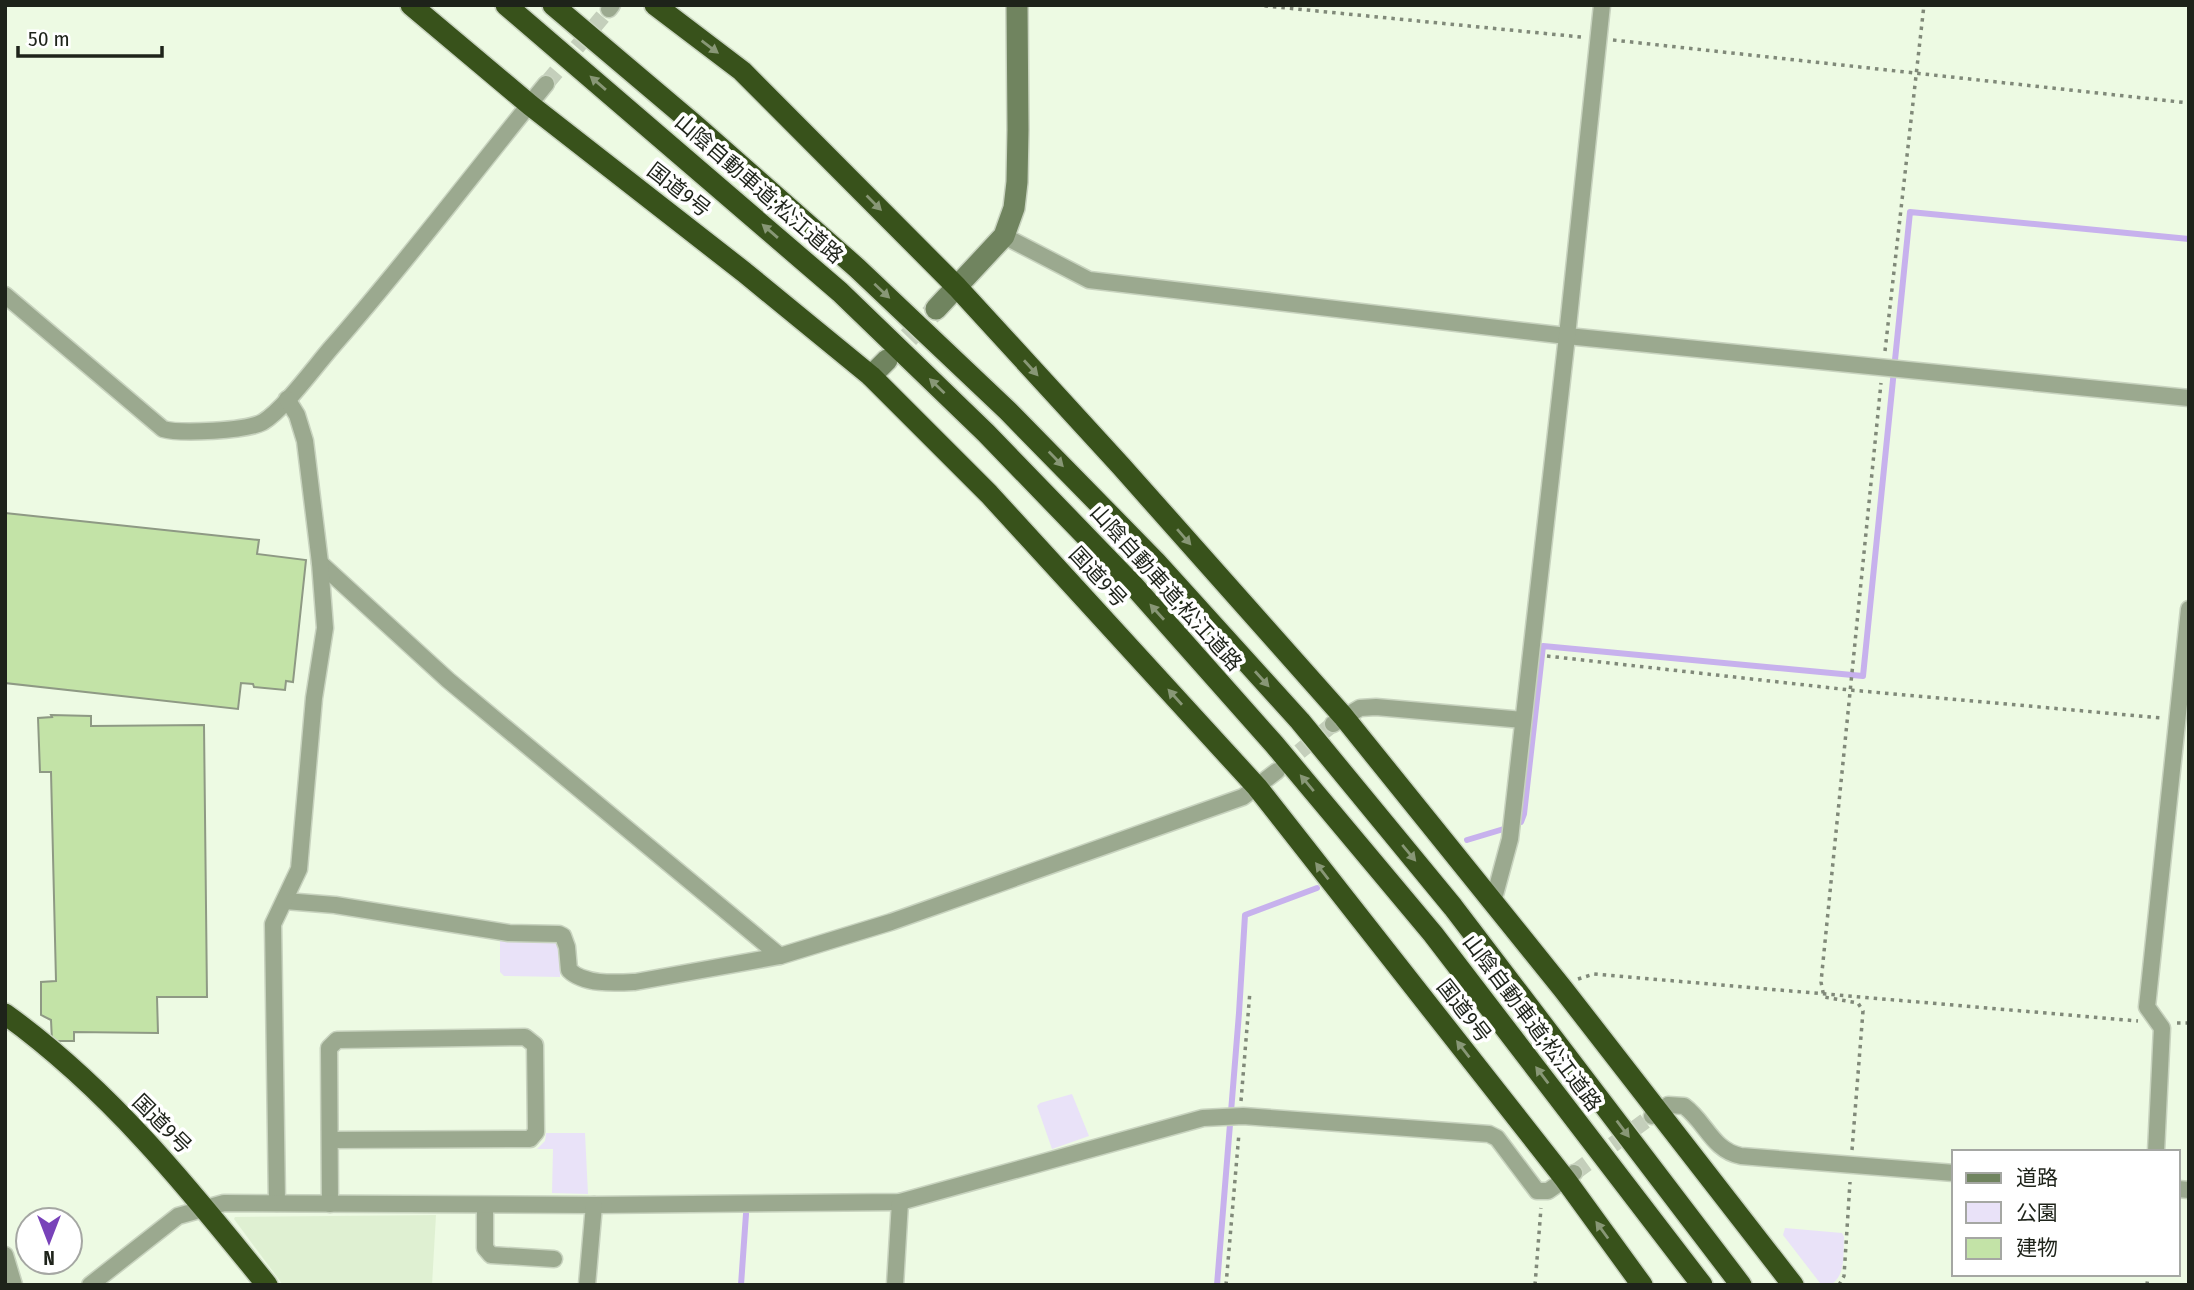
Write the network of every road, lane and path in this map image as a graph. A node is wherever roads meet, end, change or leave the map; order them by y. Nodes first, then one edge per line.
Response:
1 (411, 5) edge
2 (506, 5) edge
3 (553, 5) edge
4 (655, 5) edge
5 (1017, 5) edge
6 (1255, 5) edge
7 (1602, 5) edge
8 (1924, 5) edge
9 (1598, 39) junction
10 (1917, 74) junction
11 (547, 84) tunnel mouth
12 (2189, 103) edge
13 (530, 105) junction
14 (1004, 236) junction
15 (957, 287) junction
16 (5, 295) edge
17 (936, 309) tunnel mouth
18 (1567, 336) junction
19 (887, 360) tunnel mouth
20 (1891, 368) junction
21 (871, 376) junction
22 (2189, 398) edge
23 (287, 399) junction
24 (320, 563) junction
25 (2189, 609) edge
26 (1546, 655) dead end
27 (1850, 690) junction
28 (1338, 720) junction
29 (1523, 720) junction
30 (2177, 720) junction
31 (1277, 771) tunnel mouth
32 (1256, 787) junction
33 (285, 901) junction
34 (1493, 902) junction
35 (780, 956) junction
36 (1563, 989) junction
37 (1250, 991) dead end
38 (1823, 994) junction
39 (7, 1018) edge
40 (2158, 1023) junction
41 (2189, 1023) edge
42 (1656, 1113) junction
43 (1240, 1117) junction
44 (330, 1140) junction
45 (2156, 1150) edge
46 (1851, 1166) junction
47 (1952, 1173) edge
48 (1569, 1176) junction
49 (1542, 1192) junction
50 (900, 1202) junction
51 (277, 1203) junction
52 (330, 1203) junction
53 (485, 1205) junction
54 (594, 1205) junction
55 (206, 1209) junction
56 (5, 1255) edge
57 (554, 1259) dead end
58 (1701, 1284) edge
59 (14, 1285) edge
60 (90, 1285) edge
61 (267, 1285) edge
62 (587, 1285) edge
63 (895, 1285) edge
64 (1226, 1285) edge
65 (1535, 1285) edge
66 (1642, 1285) edge
67 (1741, 1285) edge
68 (1793, 1285) edge
69 (1839, 1285) edge

1 - 13 highway, 国道9号
58 -> 2 highway, 山陰自動車道;松江道路
3 -> 67 highway, 山陰自動車道;松江道路
4 -> 15 highway
5 - 14 street
6 - 9 path
7 - 9 street
8 - 10 path
9 - 10 path
9 - 18 street
10 - 12 path
10 - 20 path
11 - 13 street
13 - 21 highway, 国道9号
13 - 23 street
14 - 15 street
14 - 18 street
15 - 17 street
15 -> 28 highway
16 - 23 street
18 - 20 street
18 - 29 street
19 - 21 street
20 - 22 street
20 - 27 path
32 -> 21 highway, 国道9号
23 - 24 street
24 - 33 street
24 - 35 street
25 - 30 street
26 - 27 path
27 - 30 path
27 - 38 path
28 - 29 street
28 - 34 highway
29 - 34 street
30 - 40 street
31 - 32 street
32 - 35 street
48 -> 32 highway, 国道9号
33 - 35 street
33 - 51 street
34 - 36 highway
36 - 38 path
36 - 42 highway
37 - 43 path
38 - 40 path
38 - 46 path
39 - 55 highway, 国道9号
40 - 41 path
40 - 45 street
42 - 46 street
42 - 68 highway
43 - 49 street
43 - 50 street
43 - 64 path
44 - 44 street
44 - 52 street
46 - 47 street
46 - 69 path
48 - 49 street
66 -> 48 highway, 国道9号
49 - 65 path
50 - 54 street
50 - 63 street
51 - 52 street
51 - 55 street
52 - 53 street
53 - 54 street
53 - 57 street
54 - 62 street
55 - 60 street
55 - 61 highway, 国道9号
56 - 59 street

